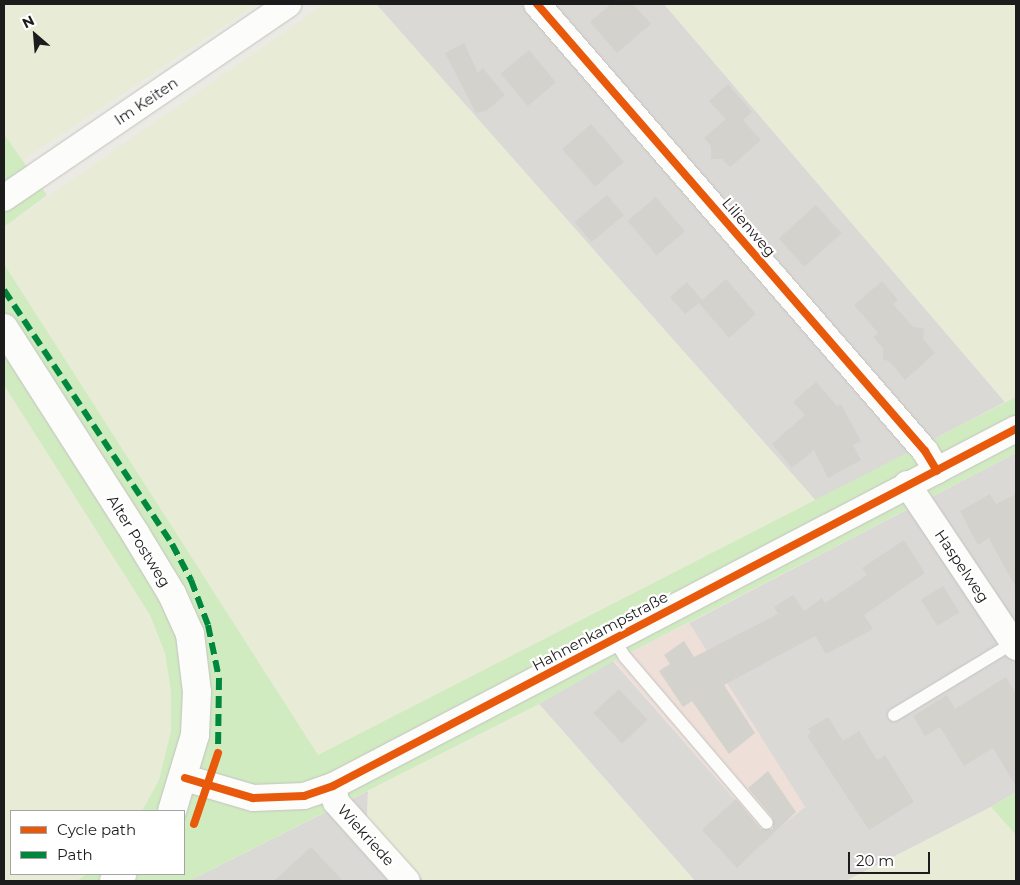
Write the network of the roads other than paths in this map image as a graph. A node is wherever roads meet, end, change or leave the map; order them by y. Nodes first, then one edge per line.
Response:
1 (288, 4) edge
2 (537, 4) edge
3 (4, 198) edge
4 (4, 328) edge
5 (1016, 429) edge
6 (937, 471) junction
7 (907, 484) junction
8 (614, 639) junction
9 (1015, 645) edge
10 (894, 715) dead end
11 (185, 778) junction
12 (333, 786) junction
13 (172, 810) edge
14 (767, 823) dead end
15 (407, 881) edge

1 - 3 street, Im Keiten
2 - 6 street, Lilienweg
4 - 11 street, Alter Postweg
5 - 6 street, Hahnenkampstraße
6 - 7 street, Hahnenkampstraße
7 - 8 street, Hahnenkampstraße
7 - 9 street, Haspelweg
8 - 12 street, Hahnenkampstraße
8 - 14 lane
9 - 10 lane
11 - 12 street, Hahnenkampstraße
11 - 13 street
12 - 15 street, Wiekriede

